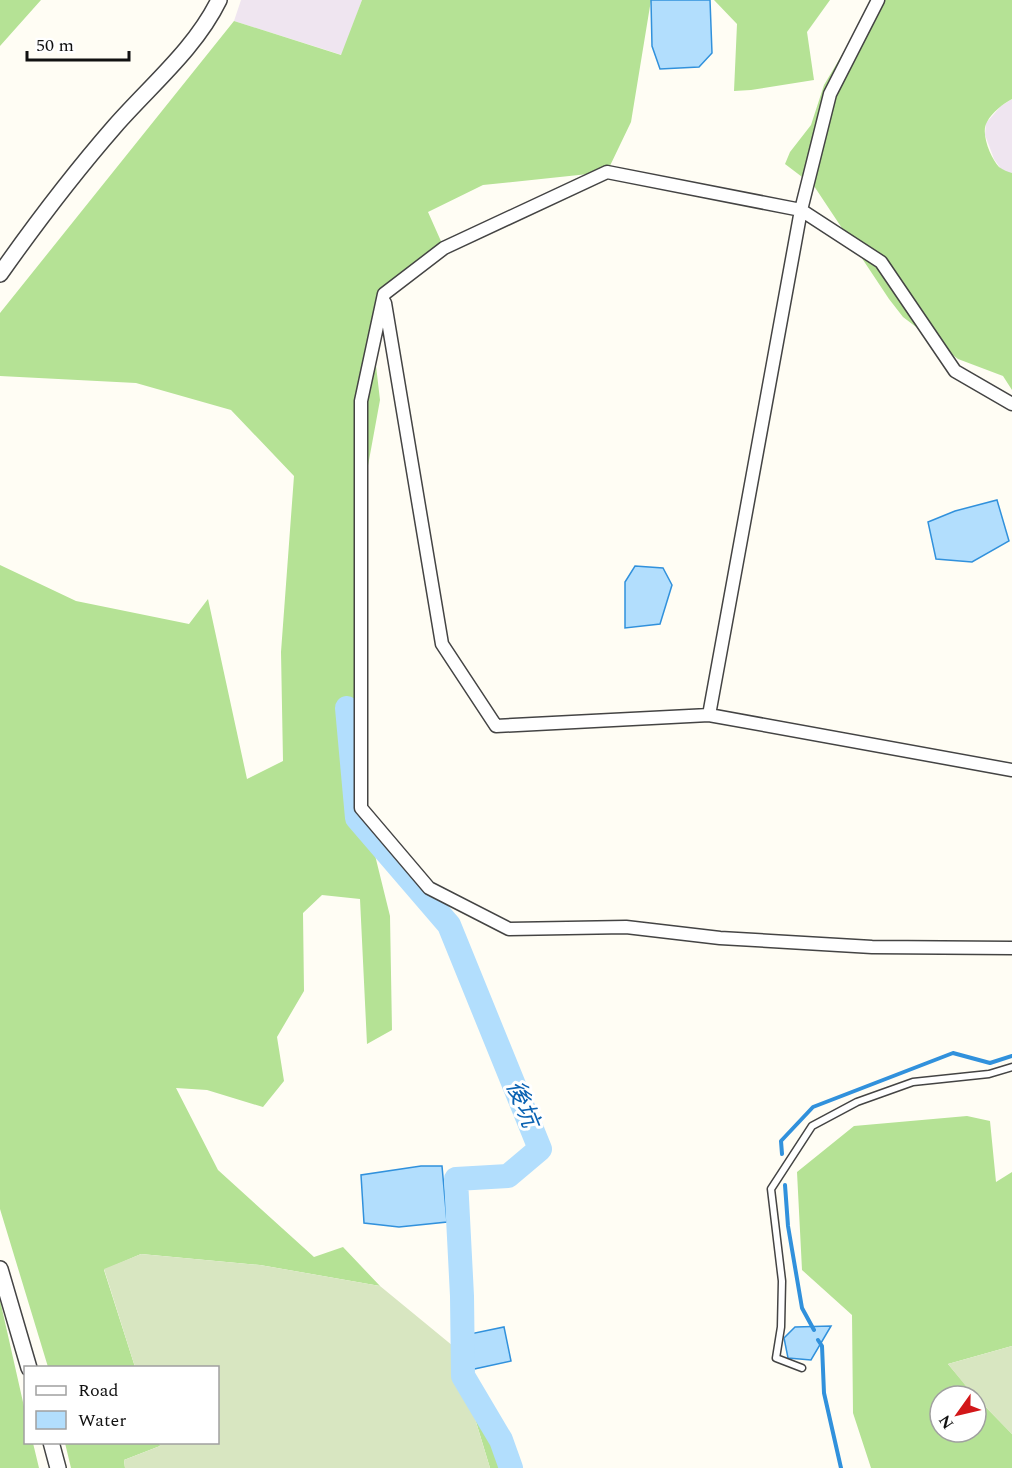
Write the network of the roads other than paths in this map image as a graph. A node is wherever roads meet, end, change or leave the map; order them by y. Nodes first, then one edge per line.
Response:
1 (219, 0) edge
2 (878, 0) edge
3 (801, 210) junction
4 (0, 274) edge
5 (384, 294) junction
6 (1012, 404) edge
7 (709, 715) junction
8 (1012, 770) edge
9 (1012, 948) edge
10 (1012, 1066) edge
11 (0, 1269) edge
12 (28, 1366) edge
13 (802, 1368) dead end
14 (51, 1444) edge
15 (58, 1468) edge

1 - 4 street
2 - 3 street
3 - 5 street
3 - 6 street
3 - 7 street
5 - 7 street
5 - 9 street
7 - 8 street
10 - 13 lane
11 - 12 street
14 - 15 street

